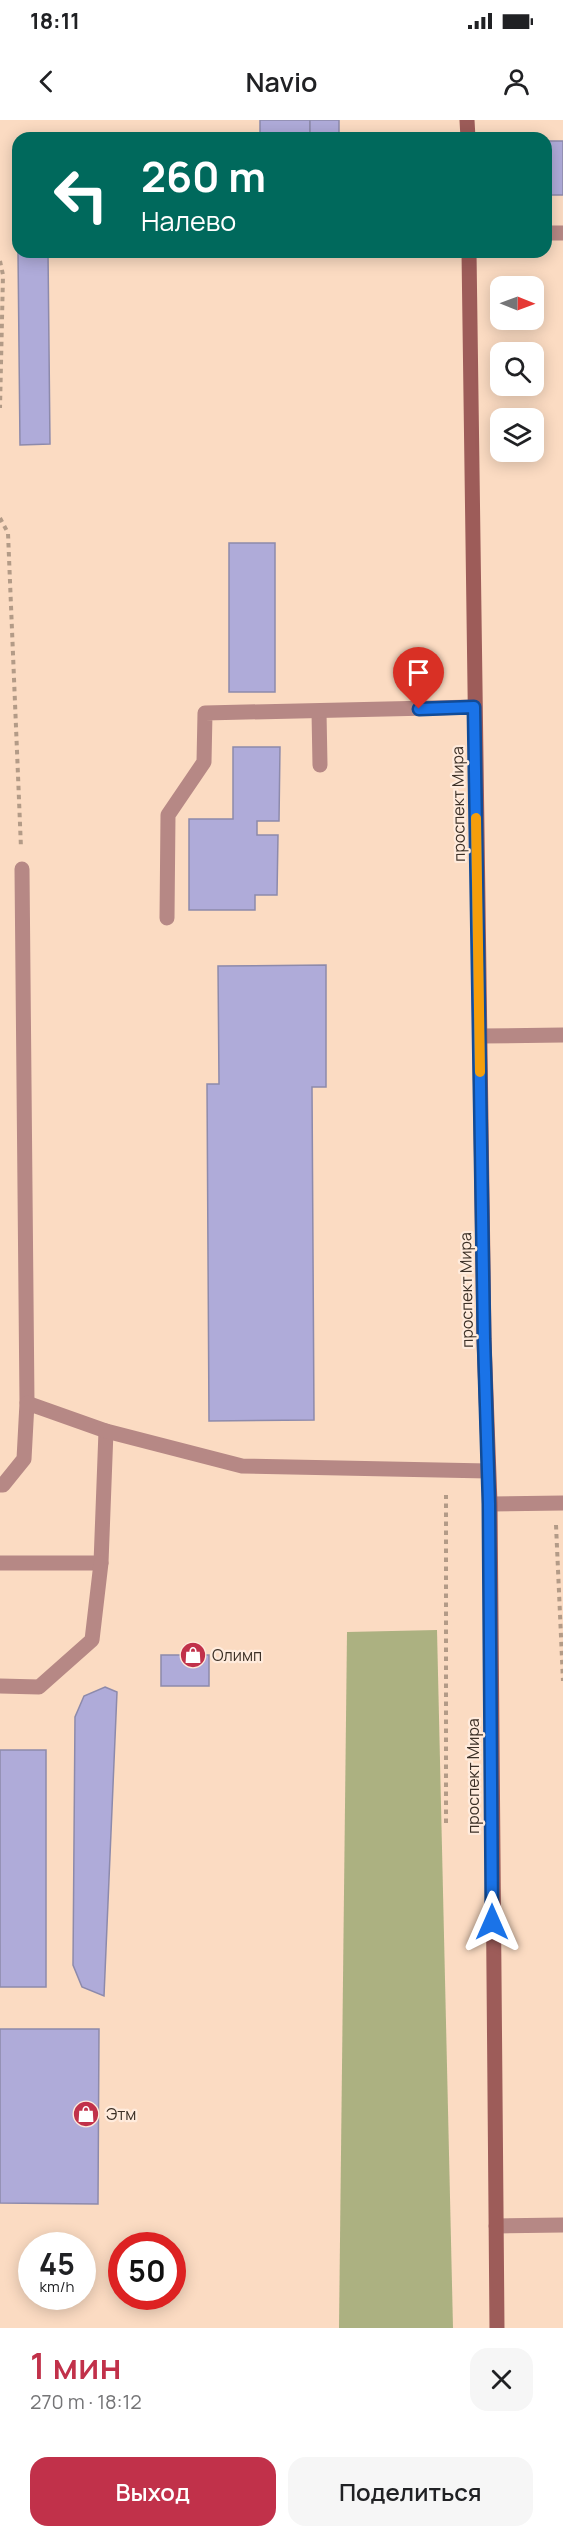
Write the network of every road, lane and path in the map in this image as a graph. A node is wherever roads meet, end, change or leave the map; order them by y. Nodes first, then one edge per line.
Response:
1 (470, 258) edge
2 (0, 261) edge
3 (0, 408) edge
4 (0, 518) edge
5 (474, 707) junction
6 (318, 712) junction
7 (320, 765) dead end
8 (22, 869) joint
9 (167, 918) dead end
10 (563, 1035) edge
11 (480, 1036) junction
12 (27, 1403) junction
13 (106, 1431) junction
14 (488, 1471) junction
15 (0, 1485) edge
16 (446, 1495) dead end
17 (559, 1503) edge
18 (489, 1504) junction
19 (0, 1563) edge
20 (101, 1563) junction
21 (563, 1681) edge
22 (0, 1686) edge
23 (446, 1823) dead end
24 (563, 2225) edge
25 (496, 2226) junction
26 (497, 2328) edge

1 - 5 main road, проспект Мира
2 - 3 path
4 - 8 path
5 - 6 street
5 - 11 main road, проспект Мира
6 - 7 street
6 - 9 street
8 - 12 street
10 - 11 street
11 - 14 main road, проспект Мира
12 - 13 street
12 - 15 street
13 - 14 street
13 - 20 street
14 - 18 main road, проспект Мира
16 - 23 path
17 - 18 street
17 - 21 path
18 - 25 main road, проспект Мира
19 - 20 street
20 - 22 street
24 - 25 street
25 - 26 main road, проспект Мира

